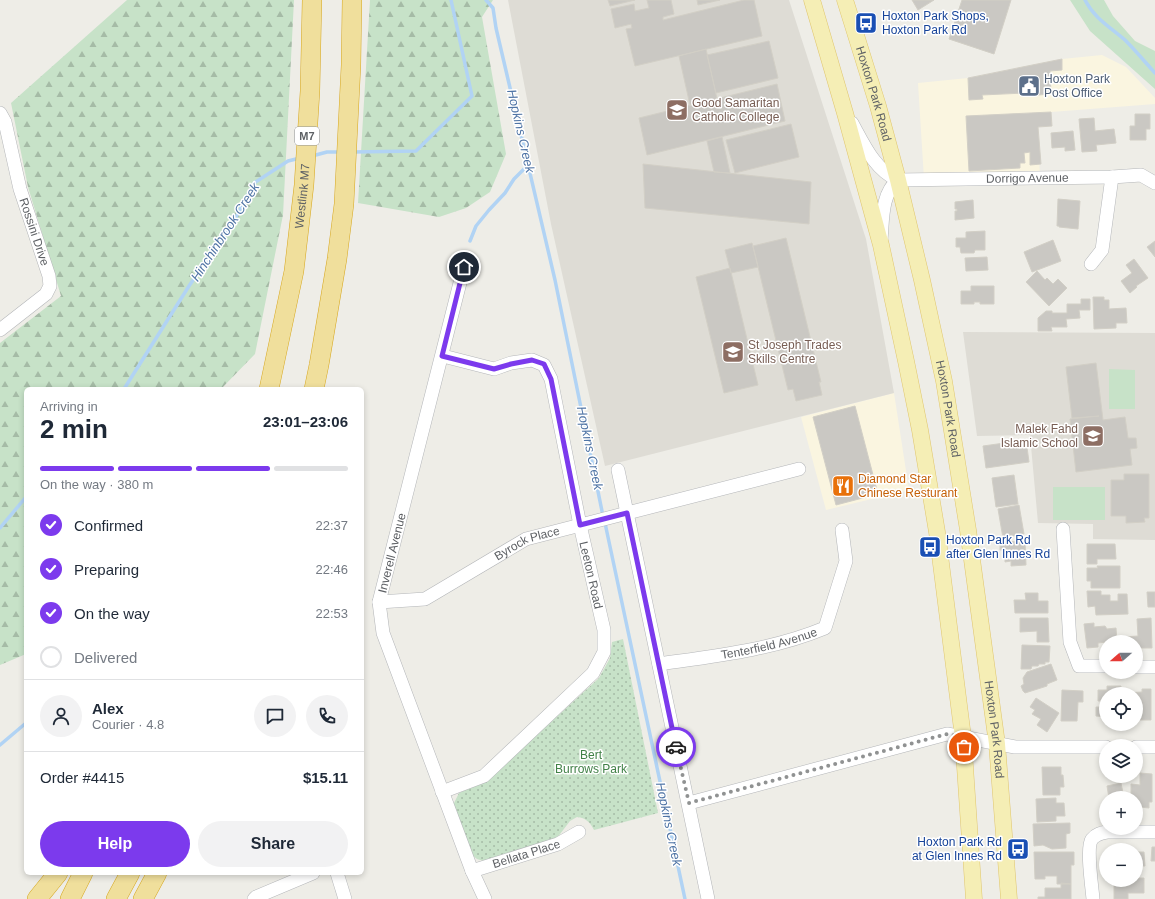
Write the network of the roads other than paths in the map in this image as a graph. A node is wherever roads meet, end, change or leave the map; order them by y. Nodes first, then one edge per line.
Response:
1 (312, 0) edge
2 (352, 0) edge
3 (812, 0) edge
4 (845, 0) edge
5 (845, 112) junction
6 (0, 113) edge
7 (1112, 177) junction
8 (898, 180) junction
9 (1155, 183) edge
10 (881, 245) junction
11 (1091, 264) dead end
12 (464, 267) dead end
13 (0, 330) edge
14 (442, 356) junction
15 (269, 387) edge
16 (314, 387) edge
17 (800, 469) dead end
18 (618, 470) dead end
19 (627, 513) junction
20 (580, 525) junction
21 (1063, 528) dead end
22 (842, 530) dead end
23 (379, 602) junction
24 (659, 664) junction
25 (1099, 666) edge
26 (1143, 667) edge
27 (1155, 667) edge
28 (963, 737) junction
29 (997, 744) junction
30 (1099, 747) edge
31 (1143, 747) edge
32 (1155, 747) edge
33 (442, 792) junction
34 (689, 803) junction
35 (579, 832) dead end
36 (1155, 832) edge
37 (472, 871) junction
38 (56, 875) edge
39 (83, 875) edge
40 (129, 875) edge
41 (155, 875) edge
42 (308, 875) edge
43 (337, 875) edge
44 (37, 899) edge
45 (70, 899) edge
46 (116, 899) edge
47 (143, 899) edge
48 (254, 899) edge
49 (345, 899) edge
50 (485, 899) edge
51 (708, 899) edge
52 (974, 899) edge
53 (1009, 899) edge
54 (1093, 899) edge

1 - 15 highway, Westlink M7 / M7
2 - 16 highway
3 - 5 main road
4 - 8 main road, Hoxton Park Road
5 - 8 street
5 - 10 main road
6 - 13 street, Rossini Drive
7 - 8 street, Dorrigo Avenue
7 - 9 street, Dorrigo Avenue
7 - 11 street
8 - 10 street
8 - 29 main road, Hoxton Park Road
10 - 28 main road
12 - 14 street, Inverell Avenue
14 - 20 street, Leeton Road
14 - 23 street, Inverell Avenue
17 - 19 street, Byrock Place
18 - 19 street
19 - 20 street, Byrock Place
19 - 24 street
20 - 23 street, Byrock Place
20 - 33 street, Leeton Road
21 - 25 street
22 - 24 street, Tenterfield Avenue
23 - 33 street, Inverell Avenue
24 - 34 street
26 - 27 street
28 - 29 street
28 - 34 street
28 - 52 main road
29 - 30 street
29 - 53 main road, Hoxton Park Road
31 - 32 street
33 - 37 street, Inverell Avenue
34 - 51 street
35 - 37 street, Bellata Place
36 - 54 street
37 - 50 street, Inverell Avenue
38 - 44 highway
39 - 45 highway
40 - 46 highway
41 - 47 highway
42 - 48 street
43 - 49 street

